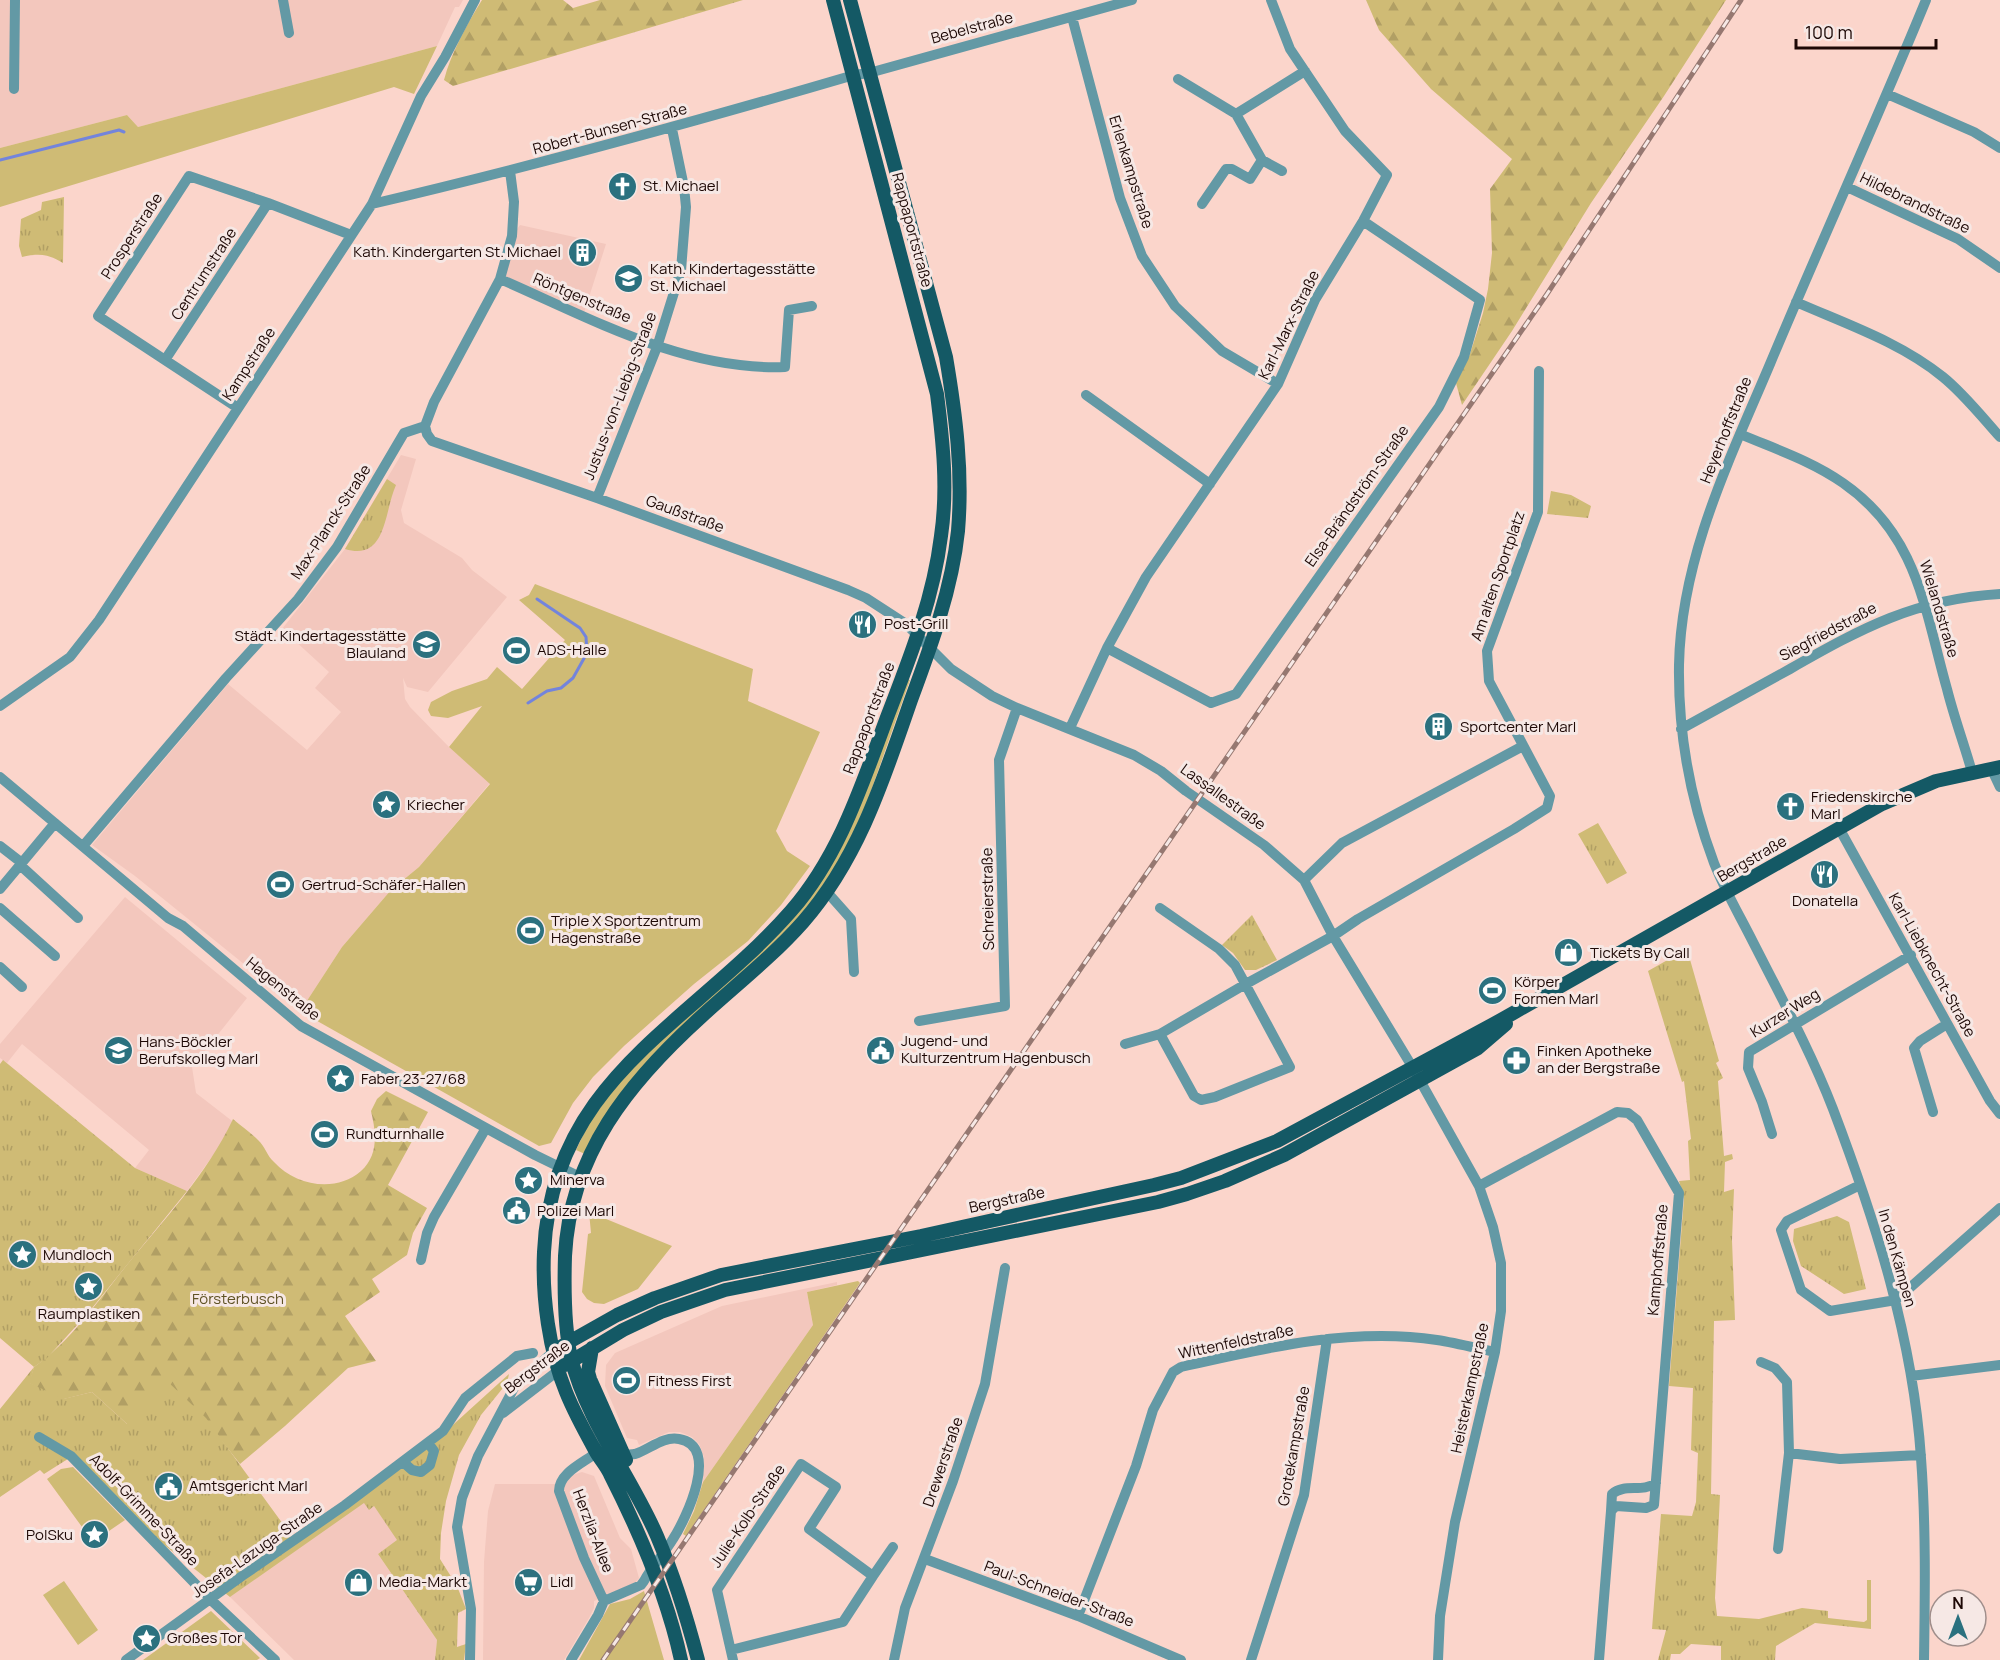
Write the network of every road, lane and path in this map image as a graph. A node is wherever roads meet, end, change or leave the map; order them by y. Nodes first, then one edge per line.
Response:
1 (15, 0) edge
2 (283, 0) edge
3 (475, 0) edge
4 (833, 0) edge
5 (849, 0) edge
6 (1132, 0) edge
7 (1271, 0) edge
8 (1926, 0) edge
9 (1072, 16) junction
10 (289, 33) dead end
11 (1305, 71) junction
12 (869, 73) junction
13 (854, 75) junction
14 (1178, 79) dead end
15 (14, 89) dead end
16 (1887, 94) junction
17 (1236, 114) junction
18 (672, 129) junction
19 (2000, 148) edge
20 (1262, 160) junction
21 (510, 171) junction
22 (1281, 171) dead end
23 (1847, 187) junction
24 (268, 203) junction
25 (372, 204) junction
26 (1202, 204) dead end
27 (1363, 221) junction
28 (351, 235) junction
29 (2000, 268) edge
30 (500, 279) junction
31 (1796, 302) junction
32 (812, 306) dead end
33 (657, 347) junction
34 (165, 360) junction
35 (1539, 371) dead end
36 (1278, 384) junction
37 (1086, 395) dead end
38 (238, 408) junction
39 (425, 426) junction
40 (1740, 435) junction
41 (2000, 437) edge
42 (1209, 484) junction
43 (597, 498) junction
44 (2000, 594) edge
45 (1926, 605) junction
46 (918, 636) junction
47 (929, 647) junction
48 (1107, 648) junction
49 (0, 706) edge
50 (1017, 708) junction
51 (1070, 728) junction
52 (1681, 729) junction
53 (1523, 746) junction
54 (1995, 768) edge
55 (1972, 772) junction
56 (0, 777) edge
57 (2000, 787) edge
58 (55, 823) junction
59 (1839, 828) junction
60 (0, 846) edge
61 (83, 846) junction
62 (21, 864) junction
63 (1304, 880) junction
64 (0, 889) edge
65 (827, 892) junction
66 (1727, 893) junction
67 (0, 908) edge
68 (1160, 908) dead end
69 (78, 918) dead end
70 (1333, 936) junction
71 (1911, 955) junction
72 (55, 956) dead end
73 (0, 967) edge
74 (854, 972) dead end
75 (1244, 985) junction
76 (22, 987) dead end
77 (1530, 1003) junction
78 (919, 1021) dead end
79 (1795, 1023) junction
80 (1947, 1024) junction
81 (1160, 1034) junction
82 (1125, 1044) dead end
83 (1413, 1068) junction
84 (1420, 1081) junction
85 (1933, 1112) dead end
86 (2000, 1114) edge
87 (486, 1128) junction
88 (1772, 1134) dead end
89 (561, 1169) junction
90 (580, 1177) junction
91 (1860, 1185) junction
92 (1479, 1186) junction
93 (2000, 1208) edge
94 (421, 1260) dead end
95 (1005, 1268) dead end
96 (1896, 1300) junction
97 (1327, 1339) junction
98 (568, 1341) junction
99 (592, 1348) junction
100 (553, 1352) junction
101 (1495, 1352) junction
102 (533, 1353) dead end
103 (572, 1360) junction
104 (1761, 1362) dead end
105 (2000, 1365) edge
106 (559, 1370) junction
107 (1911, 1376) junction
108 (498, 1417) junction
109 (39, 1437) dead end
110 (428, 1443) junction
111 (596, 1453) junction
112 (1789, 1453) junction
113 (618, 1454) junction
114 (1921, 1455) junction
115 (403, 1461) junction
116 (1656, 1483) junction
117 (1611, 1511) junction
118 (893, 1547) dead end
119 (1778, 1549) dead end
120 (925, 1559) junction
121 (873, 1576) junction
122 (211, 1600) junction
123 (604, 1601) junction
124 (1078, 1616) junction
125 (732, 1655) edge
126 (126, 1660) edge
127 (274, 1660) edge
128 (470, 1660) edge
129 (571, 1660) edge
130 (681, 1660) edge
131 (698, 1660) edge
132 (894, 1660) edge
133 (1181, 1660) edge
134 (1251, 1660) edge
135 (1438, 1660) edge
136 (1599, 1660) edge
137 (1924, 1660) edge

1 - 15 street
2 - 10 street
3 - 25 street, Kampstraße
4 - 13 main road, Rappaportstraße
5 - 12 main road, Rappaportstraße
6 - 9 street, Bebelstraße
7 - 11 street
8 - 16 street, Heyerhoffstraße
9 - 12 street, Bebelstraße
9 - 36 street, Erlenkampstraße
11 - 17 street
11 - 27 street, Karl-Marx-Straße
12 - 13 street, Bebelstraße
12 - 47 main road, Rappaportstraße
13 - 18 street, Robert-Bunsen-Straße
13 - 46 main road, Rappaportstraße
14 - 17 street
16 - 19 street
16 - 23 street, Heyerhoffstraße
17 - 20 street
18 - 21 street, Robert-Bunsen-Straße
18 - 33 street, Justus-von-Liebig-Straße
20 - 22 street
20 - 26 street
21 - 25 street, Robert-Bunsen-Straße
21 - 30 street
23 - 29 street, Hildebrandstraße
23 - 31 street, Heyerhoffstraße
24 - 28 street, Prosperstraße
24 - 34 street, Centrumstraße
24 - 34 street, Prosperstraße
25 - 28 street, Kampstraße
27 - 36 street, Karl-Marx-Straße
27 - 48 street, Elsa-Brändström-Straße
28 - 38 street, Kampstraße
30 - 33 street, Röntgenstraße
30 - 39 street
31 - 40 street, Heyerhoffstraße
31 - 41 street
32 - 33 street, Röntgenstraße
33 - 43 street, Justus-von-Liebig-Straße
34 - 38 street, Prosperstraße
35 - 53 street, Am alten Sportplatz
36 - 42 street, Karl-Marx-Straße
37 - 42 street
38 - 49 street, Kampstraße
39 - 43 street, Gaußstraße
39 - 61 street, Max-Planck-Straße
40 - 45 street, Wielandstraße
40 - 52 street, Heyerhoffstraße
42 - 48 street, Karl-Marx-Straße
43 - 46 street, Gaußstraße
44 - 45 street, Siegfriedstraße
45 - 52 street, Siegfriedstraße
45 - 55 street, Wielandstraße
46 - 47 street, Gaußstraße
46 - 89 main road, Rappaportstraße
47 - 50 street, Lassallestraße
47 - 65 main road, Rappaportstraße
48 - 51 street, Karl-Marx-Straße
50 - 51 street, Lassallestraße
50 - 78 street, Schreierstraße
51 - 63 street, Lassallestraße
52 - 66 street, Heyerhoffstraße
53 - 63 street
53 - 70 street, Am alten Sportplatz
54 - 55 main road, Bergstraße
54 - 57 street
55 - 59 main road, Bergstraße
56 - 58 street, Hagenstraße
58 - 61 street, Hagenstraße
58 - 62 street
59 - 66 main road, Bergstraße
59 - 71 street, Karl-Liebknecht-Straße
60 - 62 street
61 - 87 street, Hagenstraße
62 - 64 street
62 - 69 street
63 - 70 street, Lassallestraße
65 - 74 street
65 - 90 main road, Rappaportstraße
66 - 77 main road, Bergstraße
66 - 79 street, In den Kämpen
67 - 72 street
68 - 75 street
70 - 75 street, Am alten Sportplatz
70 - 83 street, Lassallestraße
71 - 79 street, Kurzer Weg
71 - 80 street, Karl-Liebknecht-Straße
73 - 76 street
75 - 81 street, Am alten Sportplatz
75 - 81 street
77 - 83 main road, Bergstraße
77 - 84 main road, Bergstraße
79 - 88 street, Kurzer Weg
79 - 91 street, In den Kämpen
80 - 85 street
80 - 86 street, Karl-Liebknecht-Straße
81 - 82 street, Am alten Sportplatz
83 - 84 street, Heisterkampstraße
83 - 98 main road, Bergstraße
84 - 92 street, Heisterkampstraße
84 - 99 main road, Bergstraße
87 - 89 street, Hagenstraße
87 - 94 street
89 - 90 street, Hagenstraße
89 - 100 main road, Rappaportstraße
90 - 98 main road, Rappaportstraße
91 - 96 street, In den Kämpen
91 - 96 street
92 - 101 street, Heisterkampstraße
92 - 116 street, Kamphoffstraße
93 - 96 street
95 - 120 street, Drewerstraße
96 - 107 street, In den Kämpen
97 - 101 street, Wittenfeldstraße
97 - 124 street, Wittenfeldstraße
97 - 134 street, Grotekampstraße
98 - 100 main road, Bergstraße
98 - 103 main road
99 - 103 main road, Bergstraße
99 - 113 main road
100 - 106 main road
100 - 108 street, Bergstraße
101 - 135 street, Heisterkampstraße
102 - 110 street, Josefa-Lazuga-Straße
103 - 106 main road, Bergstraße
103 - 113 main road
104 - 112 street
105 - 107 street
106 - 108 street, Bergstraße
106 - 111 main road
107 - 114 street, In den Kämpen
108 - 128 street, Bergstraße
109 - 122 street, Adolf-Grimme-Straße
110 - 115 street, Josefa-Lazuga-Straße
110 - 115 street
111 - 123 street, Herzlia-Allee
111 - 130 main road
112 - 114 street
112 - 119 street
113 - 123 street
113 - 131 main road
114 - 137 street, In den Kämpen
115 - 122 street, Josefa-Lazuga-Straße
116 - 117 street
116 - 117 street, Kamphoffstraße
117 - 136 street
118 - 121 street
120 - 124 street, Paul-Schneider-Straße
120 - 132 street, Drewerstraße
121 - 125 street
121 - 125 street, Julie-Kolb-Straße
122 - 126 street, Josefa-Lazuga-Straße
122 - 127 street, Adolf-Grimme-Straße
123 - 129 street
124 - 133 street, Paul-Schneider-Straße

